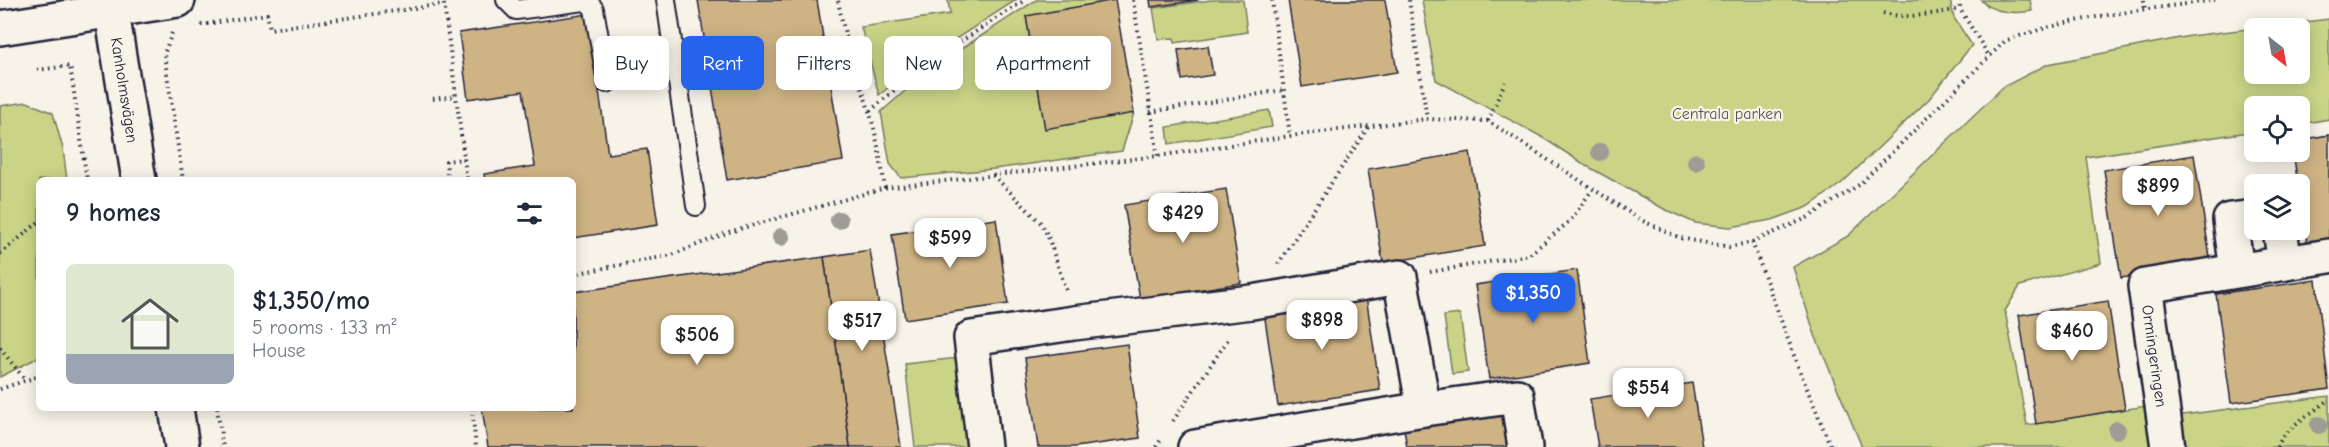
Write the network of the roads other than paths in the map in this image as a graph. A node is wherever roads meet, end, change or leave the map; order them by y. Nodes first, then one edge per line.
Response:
1 (506, 0) edge
2 (666, 0) edge
3 (111, 5) edge
4 (186, 13) edge
5 (0, 28) edge
6 (599, 36) edge
7 (140, 177) edge
8 (696, 206) dead end
9 (2244, 218) edge
10 (2282, 240) edge
11 (2328, 262) edge
12 (2285, 263) junction
13 (2237, 270) junction
14 (1424, 409) junction
15 (176, 411) edge
16 (182, 447) edge
17 (984, 447) edge
18 (1195, 447) edge
19 (1525, 447) edge
20 (2168, 447) edge

1 - 6 lane
2 - 8 lane
3 - 4 street
3 - 5 street
3 - 7 street, Kanholmsvägen
9 - 13 street
10 - 12 street
11 - 12 street, Ormingeringen
12 - 13 street, Ormingeringen
13 - 20 street, Ormingeringen
14 - 17 street
14 - 18 street
14 - 19 street
15 - 16 street

